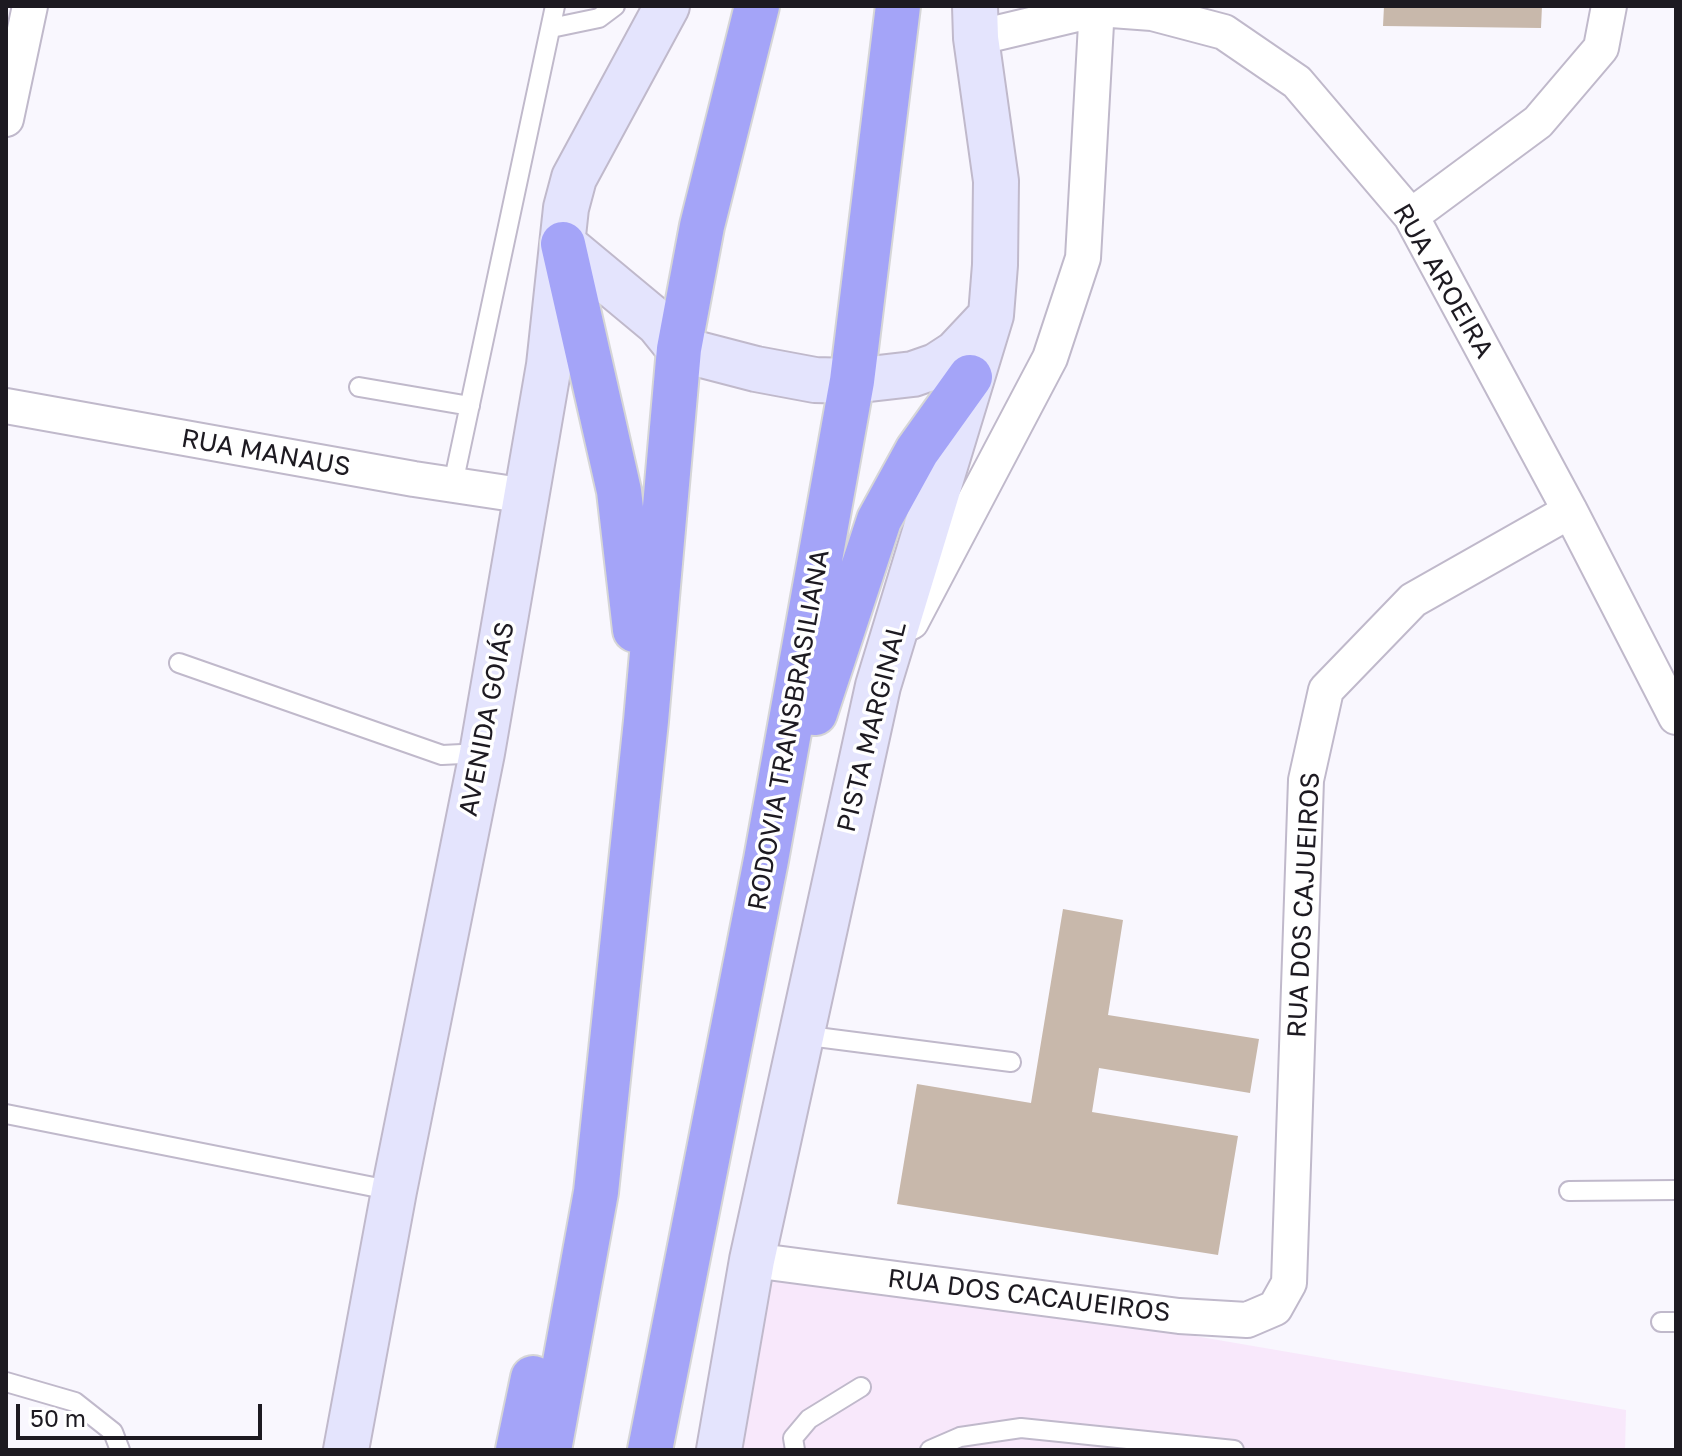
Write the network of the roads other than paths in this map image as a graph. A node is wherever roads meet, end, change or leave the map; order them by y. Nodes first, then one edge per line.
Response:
1 (555, 6) edge
2 (615, 6) edge
3 (667, 6) edge
4 (757, 6) edge
5 (898, 6) edge
6 (1609, 6) edge
7 (1098, 7) edge
8 (21, 15) edge
9 (975, 22) edge
10 (551, 28) junction
11 (6, 119) edge
12 (1411, 216) junction
13 (563, 244) junction
14 (991, 315) junction
15 (679, 349) junction
16 (970, 377) junction
17 (852, 381) junction
18 (359, 387) dead end
19 (6, 406) edge
20 (470, 406) junction
21 (453, 484) junction
22 (527, 496) junction
23 (1570, 511) junction
24 (179, 663) dead end
25 (878, 686) junction
26 (1676, 717) edge
27 (646, 721) junction
28 (482, 753) junction
29 (766, 860) junction
30 (801, 1035) junction
31 (1011, 1062) dead end
32 (6, 1114) edge
33 (1676, 1190) edge
34 (394, 1191) junction
35 (1569, 1191) dead end
36 (596, 1192) junction
37 (752, 1260) junction
38 (1289, 1283) joint
39 (6, 1382) edge
40 (861, 1387) dead end
41 (120, 1450) edge
42 (346, 1450) edge
43 (518, 1450) edge
44 (549, 1450) edge
45 (650, 1450) edge
46 (719, 1450) edge
47 (795, 1450) edge
48 (930, 1450) edge
49 (1234, 1450) edge

1 - 10 lane
2 - 10 lane
3 - 13 main road, AVENIDA GOIÁS
4 - 15 highway
5 - 17 highway, RODOVIA TRANSBRASILIANA
6 - 12 street
7 - 9 street, RUA AROEIRA
7 - 12 street, RUA AROEIRA
7 - 25 street
8 - 11 street
9 - 14 main road, PISTA MARGINAL
10 - 20 lane
12 - 23 street, RUA AROEIRA
13 - 15 main road
13 - 22 main road, AVENIDA GOIÁS
13 - 27 highway
14 - 16 main road, PISTA MARGINAL
14 - 17 main road
15 - 17 main road
15 - 27 highway
16 - 25 main road, PISTA MARGINAL
16 - 29 highway
17 - 29 highway, RODOVIA TRANSBRASILIANA
18 - 20 lane
19 - 21 street, RUA MANAUS
20 - 21 lane
21 - 22 street, RUA MANAUS
22 - 28 main road, AVENIDA GOIÁS
23 - 26 street, RUA AROEIRA
23 - 38 street, RUA DOS CAJUEIROS
24 - 28 lane
25 - 30 main road, PISTA MARGINAL
27 - 36 highway
28 - 34 main road, AVENIDA GOIÁS
29 - 45 highway, RODOVIA TRANSBRASILIANA
30 - 31 lane
30 - 37 main road, PISTA MARGINAL
32 - 34 lane
33 - 35 lane
34 - 42 main road, AVENIDA GOIÁS
36 - 43 highway
36 - 44 highway
37 - 38 street, RUA DOS CACAUEIROS
37 - 46 main road, PISTA MARGINAL
39 - 41 lane
40 - 47 lane
48 - 49 lane

